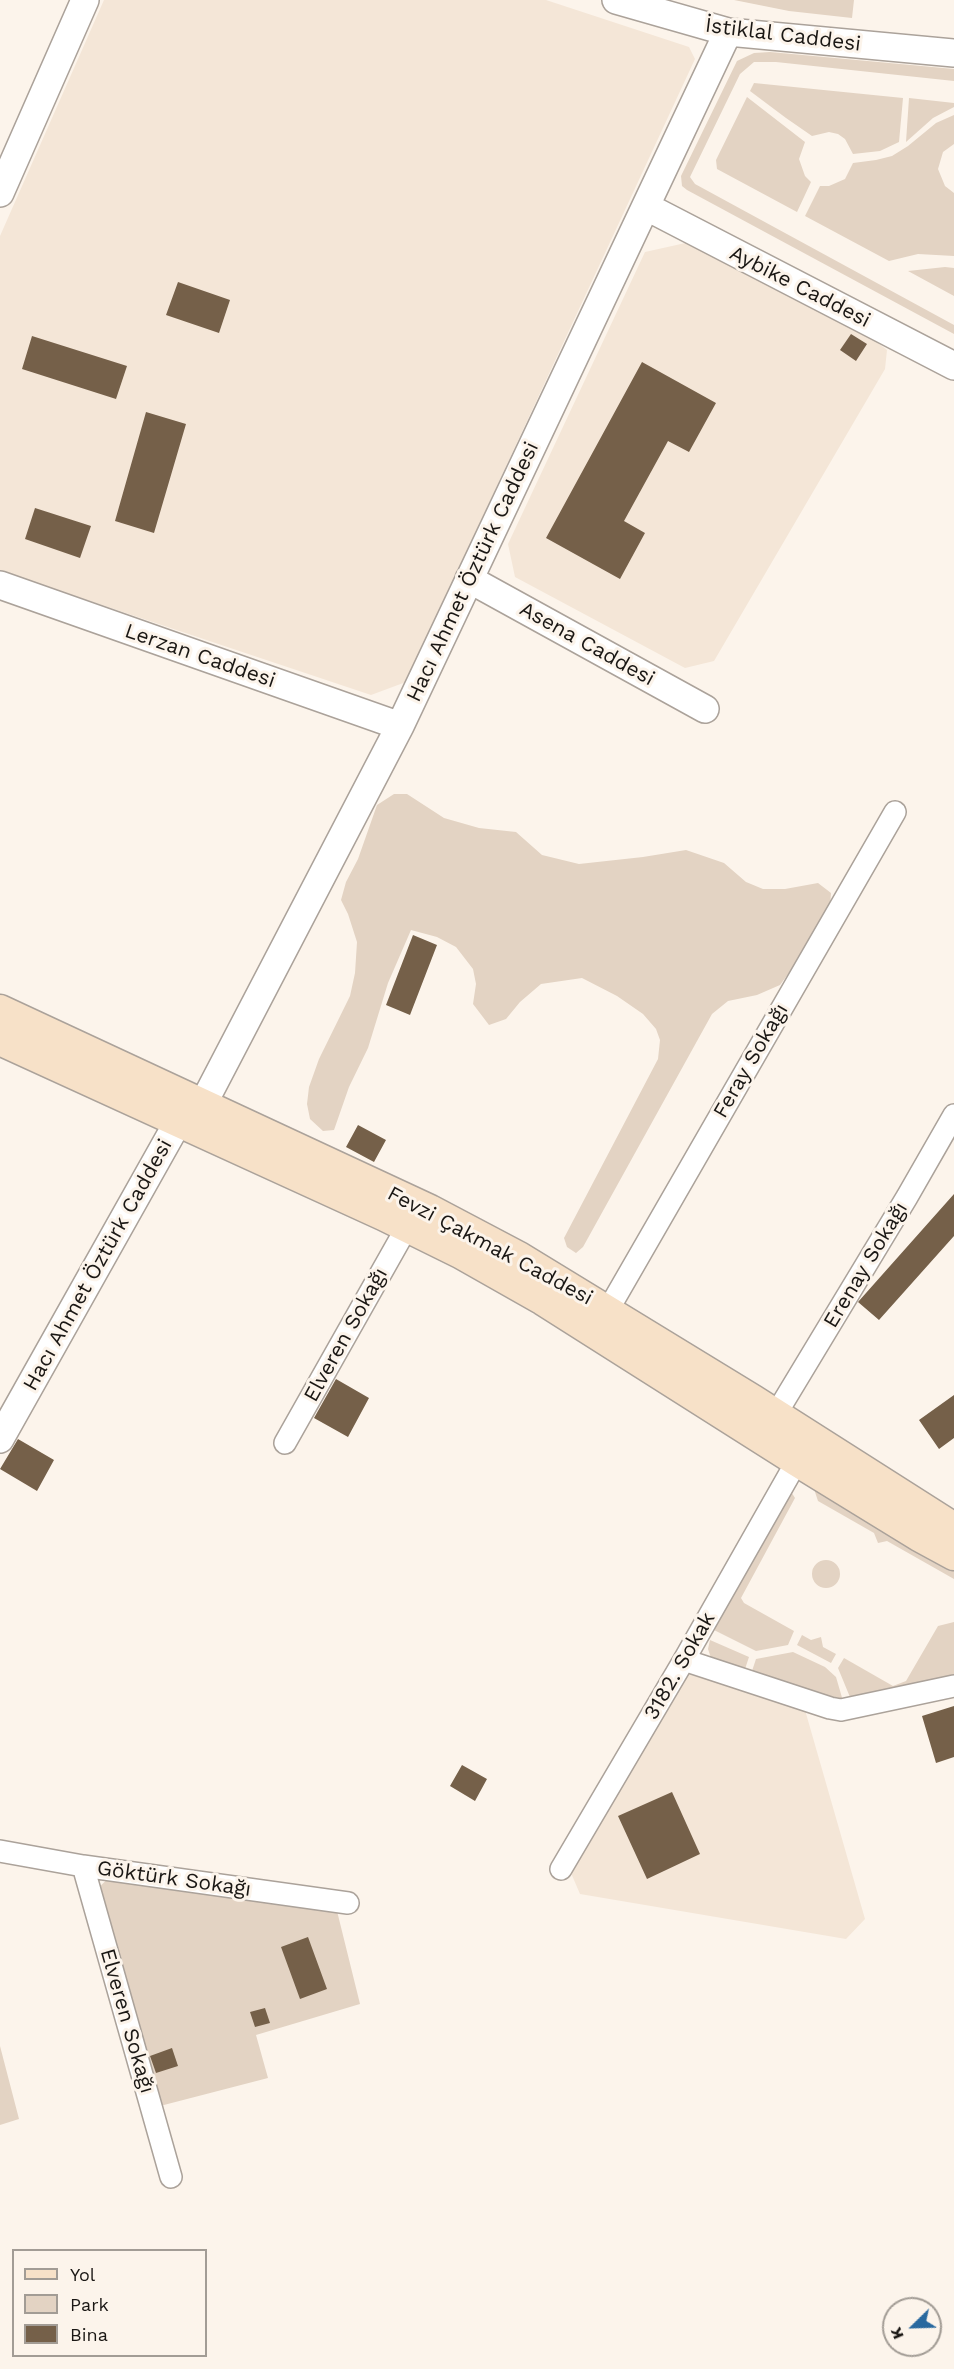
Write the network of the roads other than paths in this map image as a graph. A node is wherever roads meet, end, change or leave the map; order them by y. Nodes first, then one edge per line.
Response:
1 (85, 0) edge
2 (616, 0) edge
3 (728, 32) junction
4 (954, 53) edge
5 (0, 193) edge
6 (647, 207) junction
7 (954, 366) edge
8 (469, 579) junction
9 (0, 585) edge
10 (705, 710) dead end
11 (400, 726) junction
12 (895, 812) dead end
13 (0, 1011) edge
14 (0, 1040) edge
15 (203, 1104) junction
16 (954, 1115) edge
17 (178, 1122) junction
18 (407, 1227) junction
19 (608, 1310) junction
20 (776, 1414) junction
21 (0, 1439) edge
22 (285, 1443) dead end
23 (797, 1461) junction
24 (954, 1528) edge
25 (954, 1555) edge
26 (684, 1660) junction
27 (954, 1686) edge
28 (0, 1851) edge
29 (83, 1866) junction
30 (561, 1869) dead end
31 (348, 1904) dead end
32 (171, 2177) dead end

1 - 5 street
2 - 3 street, İstiklal Caddesi
3 - 4 street, İstiklal Caddesi
3 - 6 street, Hacı Ahmet Öztürk Caddesi
6 - 7 street, Aybike Caddesi
6 - 8 street, Hacı Ahmet Öztürk Caddesi
8 - 10 street, Asena Caddesi
8 - 11 street, Hacı Ahmet Öztürk Caddesi
9 - 11 street, Lerzan Caddesi
11 - 15 street, Hacı Ahmet Öztürk Caddesi
12 - 19 street, Feray Sokağı
13 - 15 main road, Fevzi Çakmak Caddesi
14 - 17 main road, Fevzi Çakmak Caddesi
15 - 19 main road, Fevzi Çakmak Caddesi
16 - 20 street, Erenay Sokağı
17 - 18 main road, Fevzi Çakmak Caddesi
17 - 21 street, Hacı Ahmet Öztürk Caddesi
18 - 22 street, Elveren Sokağı
18 - 23 main road, Fevzi Çakmak Caddesi
19 - 20 main road, Fevzi Çakmak Caddesi
20 - 24 main road, Fevzi Çakmak Caddesi
23 - 25 main road, Fevzi Çakmak Caddesi
23 - 26 street, 3182. Sokak
26 - 27 street
26 - 30 street, 3182. Sokak
28 - 29 street, Göktürk Sokağı
29 - 31 street, Göktürk Sokağı
29 - 32 street, Elveren Sokağı

